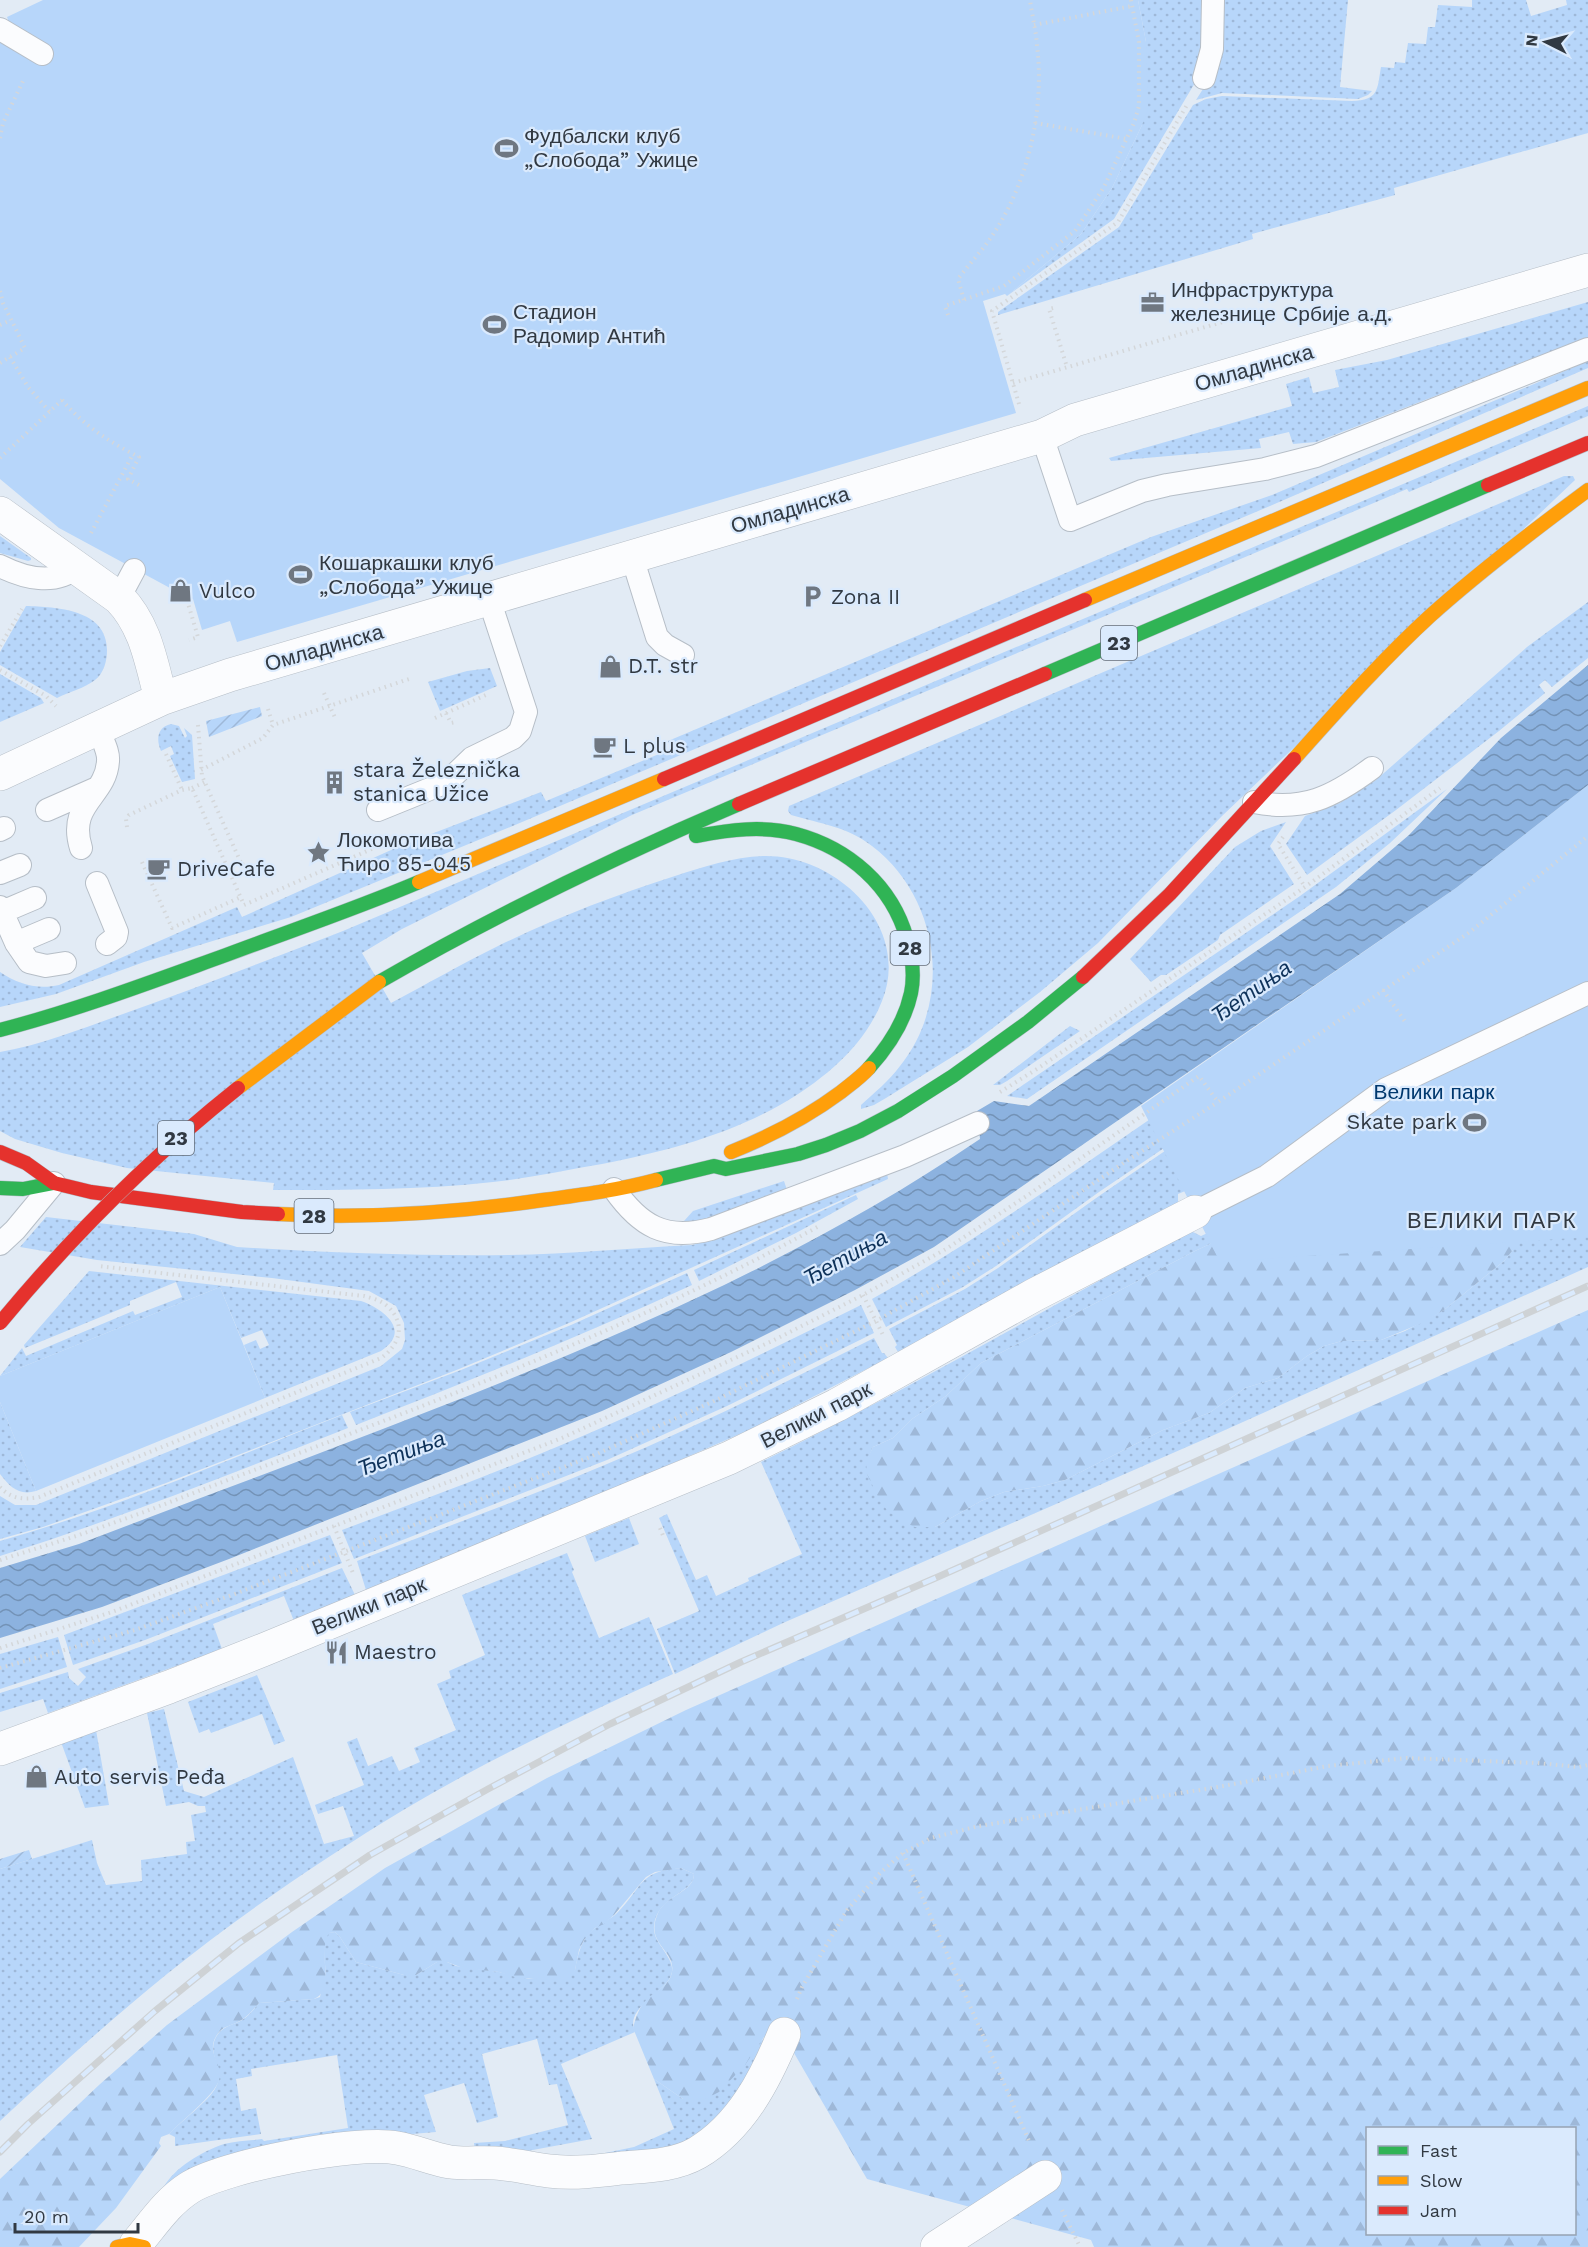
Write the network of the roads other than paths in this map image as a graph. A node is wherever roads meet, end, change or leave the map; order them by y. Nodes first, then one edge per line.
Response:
1 (1213, 0) edge
2 (0, 29) edge
3 (42, 54) dead end
4 (1204, 78) dead end
5 (1588, 270) edge
6 (1588, 349) edge
7 (1588, 388) edge
8 (1042, 436) junction
9 (1588, 443) edge
10 (1588, 490) edge
11 (0, 513) edge
12 (83, 552) junction
13 (632, 557) junction
14 (0, 567) edge
15 (489, 599) junction
16 (683, 655) dead end
17 (161, 699) junction
18 (99, 730) junction
19 (1372, 768) dead end
20 (0, 774) edge
21 (97, 788) junction
22 (1254, 802) junction
23 (47, 810) dead end
24 (378, 810) road end
25 (650, 844) junction
26 (74, 845) dead end
27 (97, 883) dead end
28 (36, 898) dead end
29 (1, 910) edge
30 (50, 929) dead end
31 (16, 943) junction
32 (107, 944) dead end
33 (64, 963) dead end
34 (1588, 993) edge
35 (0, 1030) edge
36 (978, 1124) dead end
37 (0, 1152) edge
38 (714, 1166) junction
39 (54, 1183) junction
40 (0, 1188) edge
41 (614, 1189) junction
42 (1195, 1212) joint
43 (0, 1244) edge
44 (0, 1323) edge
45 (0, 1749) edge
46 (784, 2034) road end
47 (1045, 2177) road end
48 (132, 2246) edge
49 (937, 2247) edge

1 - 4 lane
2 - 3 lane
5 - 8 street, Омладинска
6 - 8 lane
7 - 35 main road
8 - 13 street, Омладинска
9 - 25 main road, 23
10 - 22 main road
11 - 12 street
12 - 14 lane
12 - 17 street
13 - 15 street, Омладинска
13 - 16 lane
15 - 17 street, Омладинска
15 - 24 lane
17 - 18 street, Омладинска
18 - 20 street, Омладинска
18 - 21 lane
19 - 22 lane
21 - 23 lane
21 - 26 lane
22 - 38 main road
25 - 38 main road, 28
25 - 44 main road, 23, bridge
27 - 32 lane
28 - 29 lane
29 - 31 lane
30 - 31 lane
31 - 33 lane
34 - 42 lane, Велики парк
36 - 41 lane
37 - 39 main road, 28
38 - 41 main road, 28
39 - 40 main road, 28
39 - 41 main road, 28
39 - 43 lane
42 - 45 street, Велики парк
46 - 48 street
47 - 49 street

